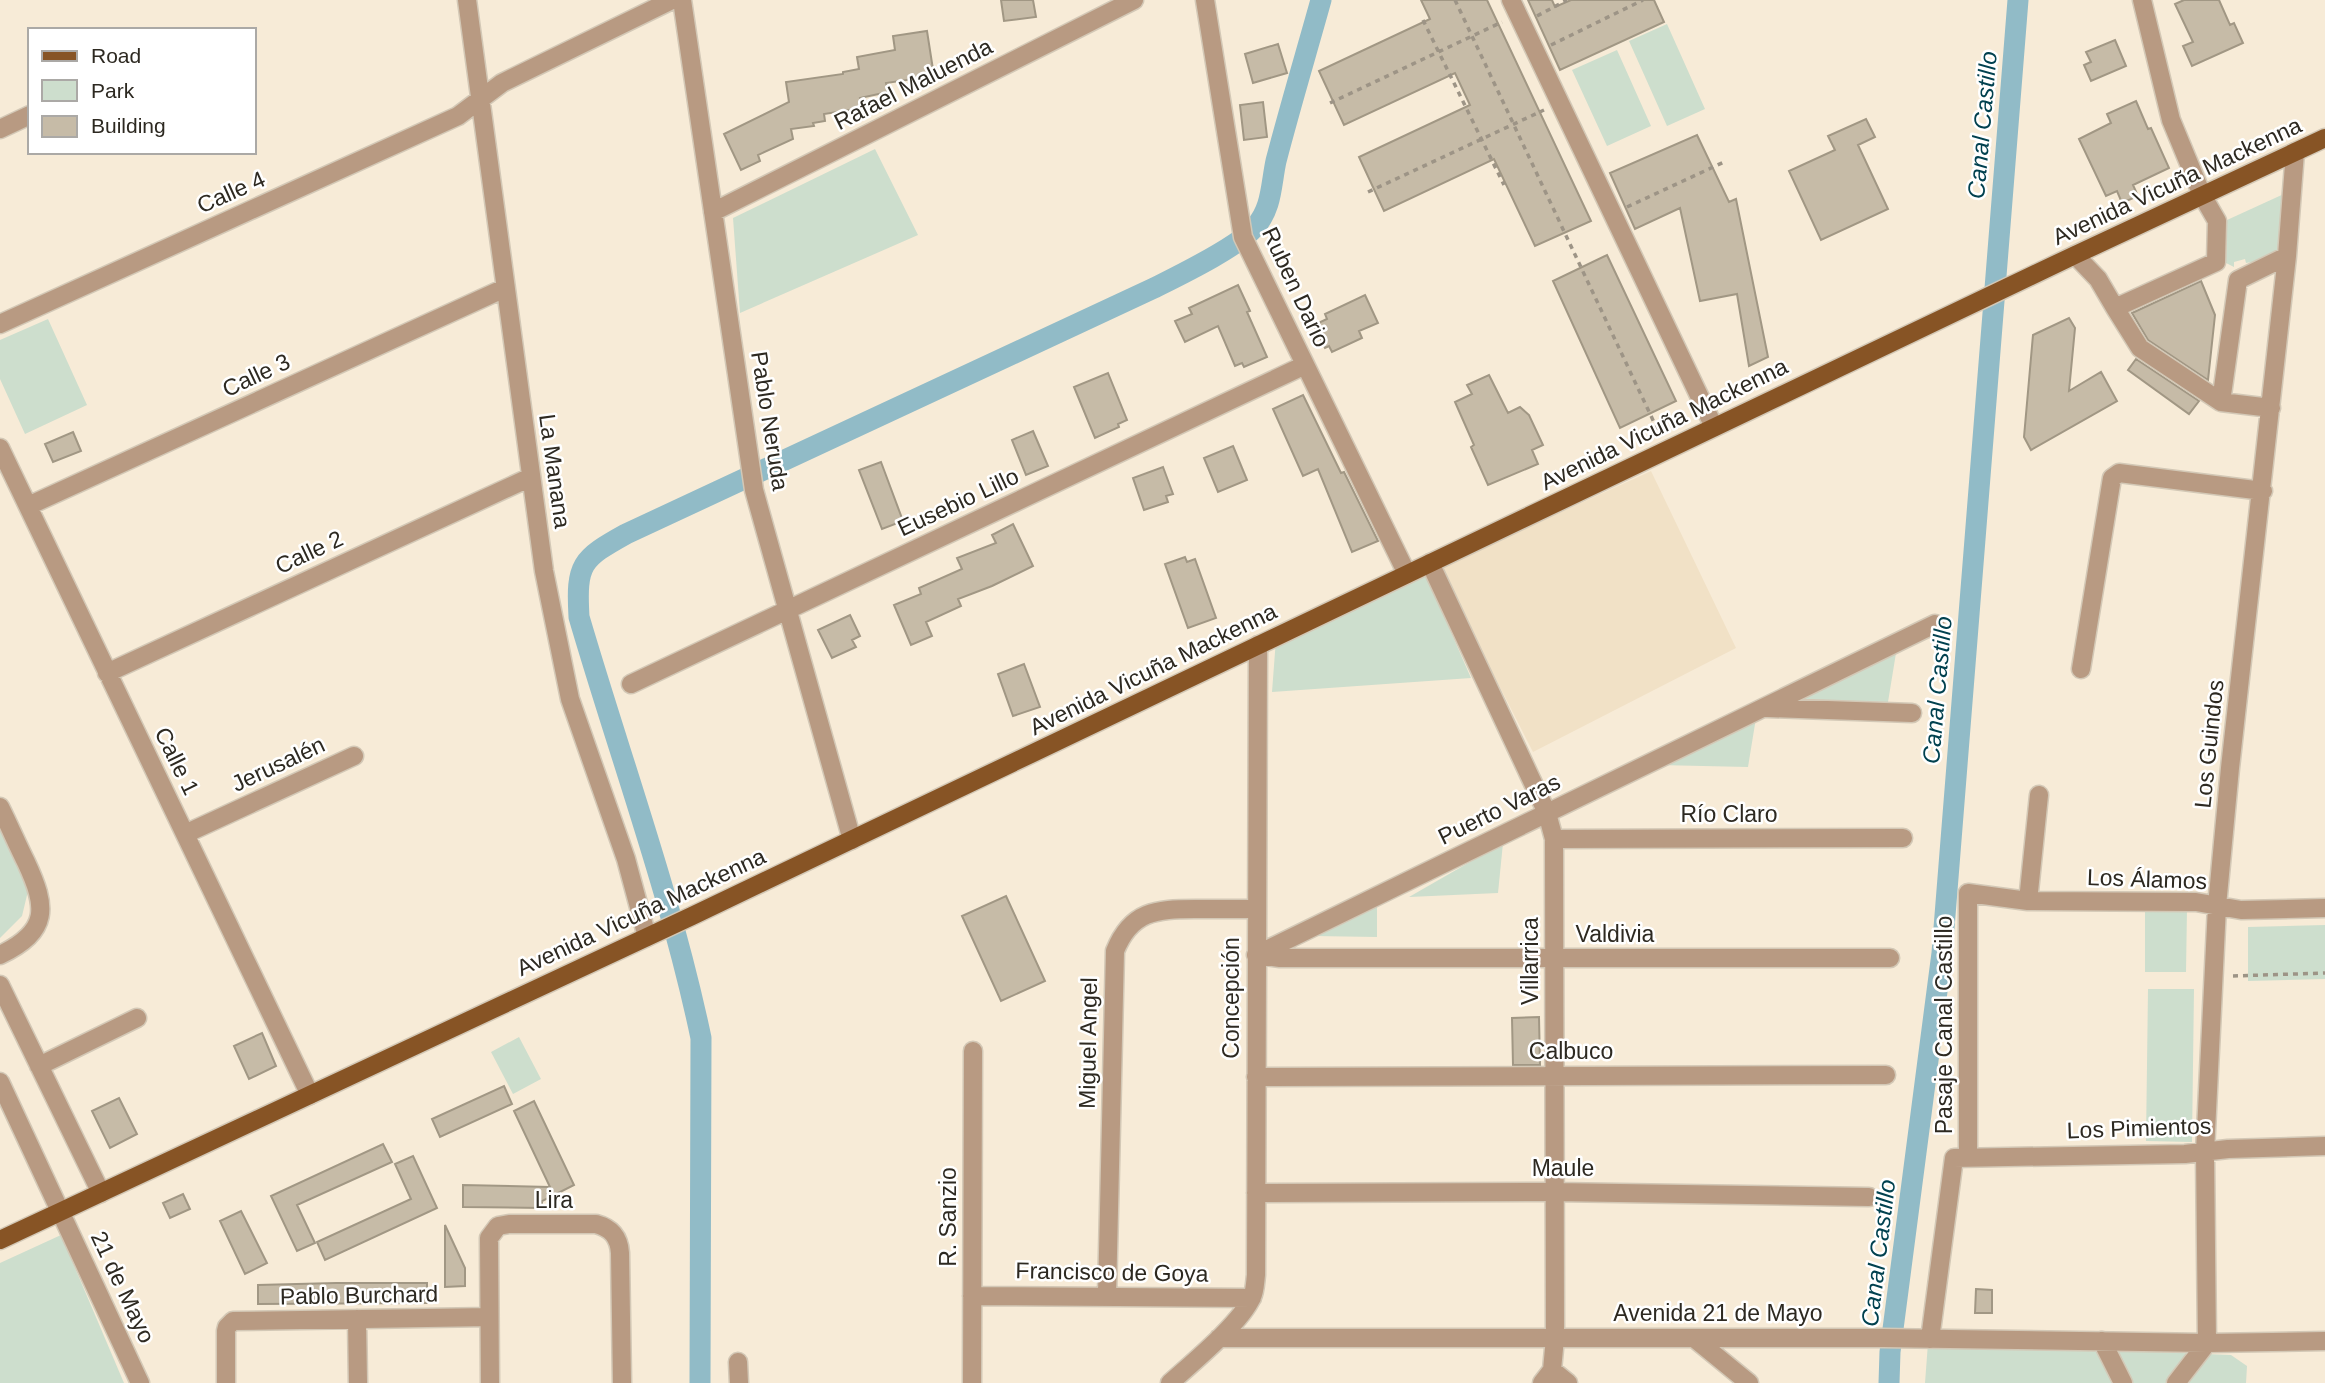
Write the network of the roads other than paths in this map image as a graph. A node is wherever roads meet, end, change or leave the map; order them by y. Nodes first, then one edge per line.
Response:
1 (467, 0) edge
2 (672, 0) edge
3 (682, 0) edge
4 (1134, 0) edge
5 (1205, 0) edge
6 (2142, 0) edge
7 (1517, 12) edge
8 (479, 100) junction
9 (28, 116) edge
10 (0, 128) edge
11 (2325, 138) edge
12 (2295, 152) junction
13 (2202, 195) junction
14 (713, 212) junction
15 (2075, 255) junction
16 (2287, 256) junction
17 (2216, 262) junction
18 (2238, 280) junction
19 (505, 288) junction
20 (2115, 308) junction
21 (0, 324) edge
22 (1306, 365) junction
23 (2221, 402) junction
24 (2271, 408) junction
25 (1714, 427) junction
26 (0, 448) edge
27 (531, 477) junction
28 (2263, 491) junction
29 (28, 506) junction
30 (1430, 563) junction
31 (1408, 574) junction
32 (788, 610) junction
33 (1935, 624) dead end
34 (1258, 645) junction
35 (2081, 669) dead end
36 (107, 673) junction
37 (631, 684) dead end
38 (1764, 708) junction
39 (1912, 713) dead end
40 (354, 755) dead end
41 (2039, 795) dead end
42 (0, 807) edge
43 (1547, 813) junction
44 (185, 834) junction
45 (1903, 838) dead end
46 (1554, 839) junction
47 (852, 840) junction
48 (1968, 892) joint
49 (2028, 901) junction
50 (2217, 906) junction
51 (2325, 908) edge
52 (1256, 909) junction
53 (647, 937) junction
54 (0, 955) edge
55 (1255, 956) junction
56 (1555, 958) junction
57 (1890, 958) dead end
58 (0, 985) edge
59 (137, 1018) dead end
60 (973, 1051) dead end
61 (39, 1066) junction
62 (1555, 1075) junction
63 (1886, 1075) dead end
64 (1256, 1077) junction
65 (0, 1084) edge
66 (310, 1095) junction
67 (2325, 1146) edge
68 (2205, 1152) junction
69 (1961, 1157) junction
70 (1555, 1192) junction
71 (101, 1193) junction
72 (1256, 1193) junction
73 (1869, 1197) dead end
74 (61, 1211) junction
75 (0, 1240) edge
76 (972, 1296) junction
77 (1107, 1296) junction
78 (1252, 1298) junction
79 (489, 1317) junction
80 (357, 1319) junction
81 (1219, 1338) junction
82 (1555, 1338) junction
83 (1693, 1338) junction
84 (1930, 1339) junction
85 (2325, 1340) edge
86 (2102, 1341) junction
87 (2207, 1343) junction
88 (738, 1362) dead end
89 (1547, 1377) edge
90 (1182, 1379) edge
91 (140, 1383) edge
92 (226, 1383) edge
93 (358, 1383) edge
94 (490, 1383) edge
95 (622, 1383) edge
96 (739, 1383) edge
97 (972, 1383) edge
98 (1568, 1383) edge
99 (1749, 1383) edge
100 (2123, 1383) edge
101 (2176, 1383) edge

1 - 8 street, La Manana
2 - 8 street, Calle 4
3 - 14 street, Pablo Neruda
4 - 14 street, Rafael Maluenda
5 - 22 street, Ruben Dario
6 - 13 street
7 - 25 street
8 - 19 street, La Manana
8 - 21 street, Calle 4
9 - 10 street
11 - 12 main road, Avenida Vicuña Mackenna
12 - 13 main road, Avenida Vicuña Mackenna
12 - 16 street, Los Guindos
13 - 15 main road, Avenida Vicuña Mackenna
13 - 17 street
14 - 32 street, Pablo Neruda
15 - 20 street
15 - 25 main road, Avenida Vicuña Mackenna
16 - 18 street
16 - 24 street, Los Guindos
17 - 18 street
17 - 20 street
18 - 23 street
19 - 27 street, La Manana
19 - 29 street, Calle 3
20 - 23 street
22 - 31 street, Ruben Dario
22 - 32 street, Eusebio Lillo
23 - 24 street
24 - 28 street, Los Guindos
25 - 30 main road, Avenida Vicuña Mackenna
26 - 29 street, Calle 1
27 - 36 street, Calle 2
27 - 53 street, La Manana
28 - 35 street
28 - 50 street, Los Guindos
29 - 36 street, Calle 1
30 - 31 main road, Avenida Vicuña Mackenna
30 - 43 street, Villarrica
31 - 34 main road, Avenida Vicuña Mackenna
32 - 37 street, Eusebio Lillo
32 - 47 street, Pablo Neruda
33 - 38 street, Puerto Varas
34 - 47 main road, Avenida Vicuña Mackenna
34 - 52 street, Concepción
36 - 44 street, Calle 1
38 - 39 street, Puerto Varas
38 - 43 street, Puerto Varas
40 - 44 street, Jerusalén
41 - 49 street
42 - 54 street
43 - 46 street, Villarrica
43 - 55 street, Puerto Varas
44 - 66 street, Calle 1
45 - 46 street, Río Claro
46 - 56 street, Villarrica
47 - 53 main road, Avenida Vicuña Mackenna
48 - 49 street, Los Álamos
48 - 69 street, Pasaje Canal Castillo
49 - 50 street, Los Álamos
50 - 51 street, Los Álamos
50 - 68 street, Los Guindos
52 - 55 street, Concepción
52 - 77 street, Miguel Angel
53 - 66 main road, Avenida Vicuña Mackenna
55 - 56 street, Valdivia
55 - 64 street, Concepción
56 - 57 street, Valdivia
56 - 62 street, Villarrica
58 - 61 street
59 - 61 street
60 - 76 street, R. Sanzio
61 - 71 street
62 - 63 street, Calbuco
62 - 64 street, Calbuco
62 - 70 street, Villarrica
64 - 72 street, Concepción
65 - 74 street, 21 de Mayo
66 - 71 main road, Avenida Vicuña Mackenna
67 - 68 street, Los Pimientos
68 - 69 street, Los Pimientos
68 - 87 street, Los Guindos
69 - 84 street, Pasaje Canal Castillo
70 - 72 street, Maule
70 - 73 street, Maule
70 - 82 street, Villarrica
71 - 74 main road, Avenida Vicuña Mackenna
72 - 78 street, Concepción
74 - 75 main road, Avenida Vicuña Mackenna
74 - 91 street, 21 de Mayo
76 - 77 street, Francisco de Goya
76 - 97 street, R. Sanzio
77 - 78 street, Francisco de Goya
78 - 81 street
79 - 80 street, Pablo Burchard
79 - 94 street
79 - 95 street, Lira
80 - 92 street, Pablo Burchard
80 - 93 street
81 - 82 street, Avenida 21 de Mayo
81 - 90 street
82 - 83 street, Avenida 21 de Mayo
82 - 89 street, Villarrica
83 - 84 street, Avenida 21 de Mayo
83 - 99 street
84 - 86 street, Avenida 21 de Mayo
85 - 87 street, Avenida 21 de Mayo
86 - 87 street, Avenida 21 de Mayo
86 - 100 street
87 - 101 street
88 - 96 street
89 - 98 street

